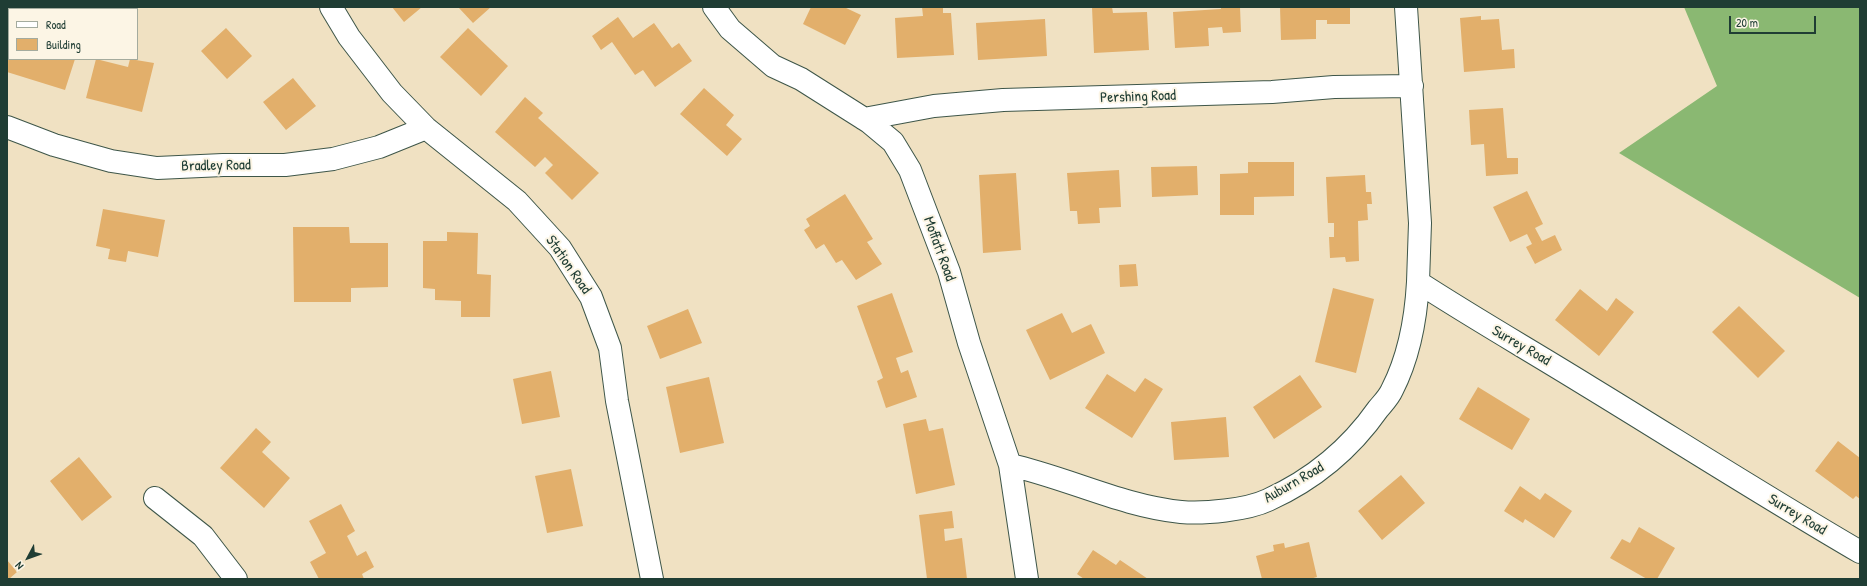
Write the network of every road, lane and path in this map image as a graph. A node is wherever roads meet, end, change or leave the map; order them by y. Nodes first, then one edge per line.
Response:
1 (331, 7) edge
2 (714, 7) edge
3 (1406, 7) edge
4 (1412, 86) junction
5 (864, 118) junction
6 (7, 127) edge
7 (426, 128) junction
8 (1418, 282) junction
9 (1010, 465) junction
10 (155, 498) dead end
11 (1860, 552) edge
12 (236, 579) edge
13 (652, 579) edge
14 (1027, 579) edge

1 - 7 street, Station Road
2 - 5 street, Moffatt Road
3 - 4 street
4 - 5 street, Pershing Road
4 - 8 street
5 - 9 street, Moffatt Road
6 - 7 street, Bradley Road
7 - 13 street, Station Road
8 - 9 street, Auburn Road
8 - 11 street, Surrey Road
9 - 14 street, Moffatt Road
10 - 12 street

